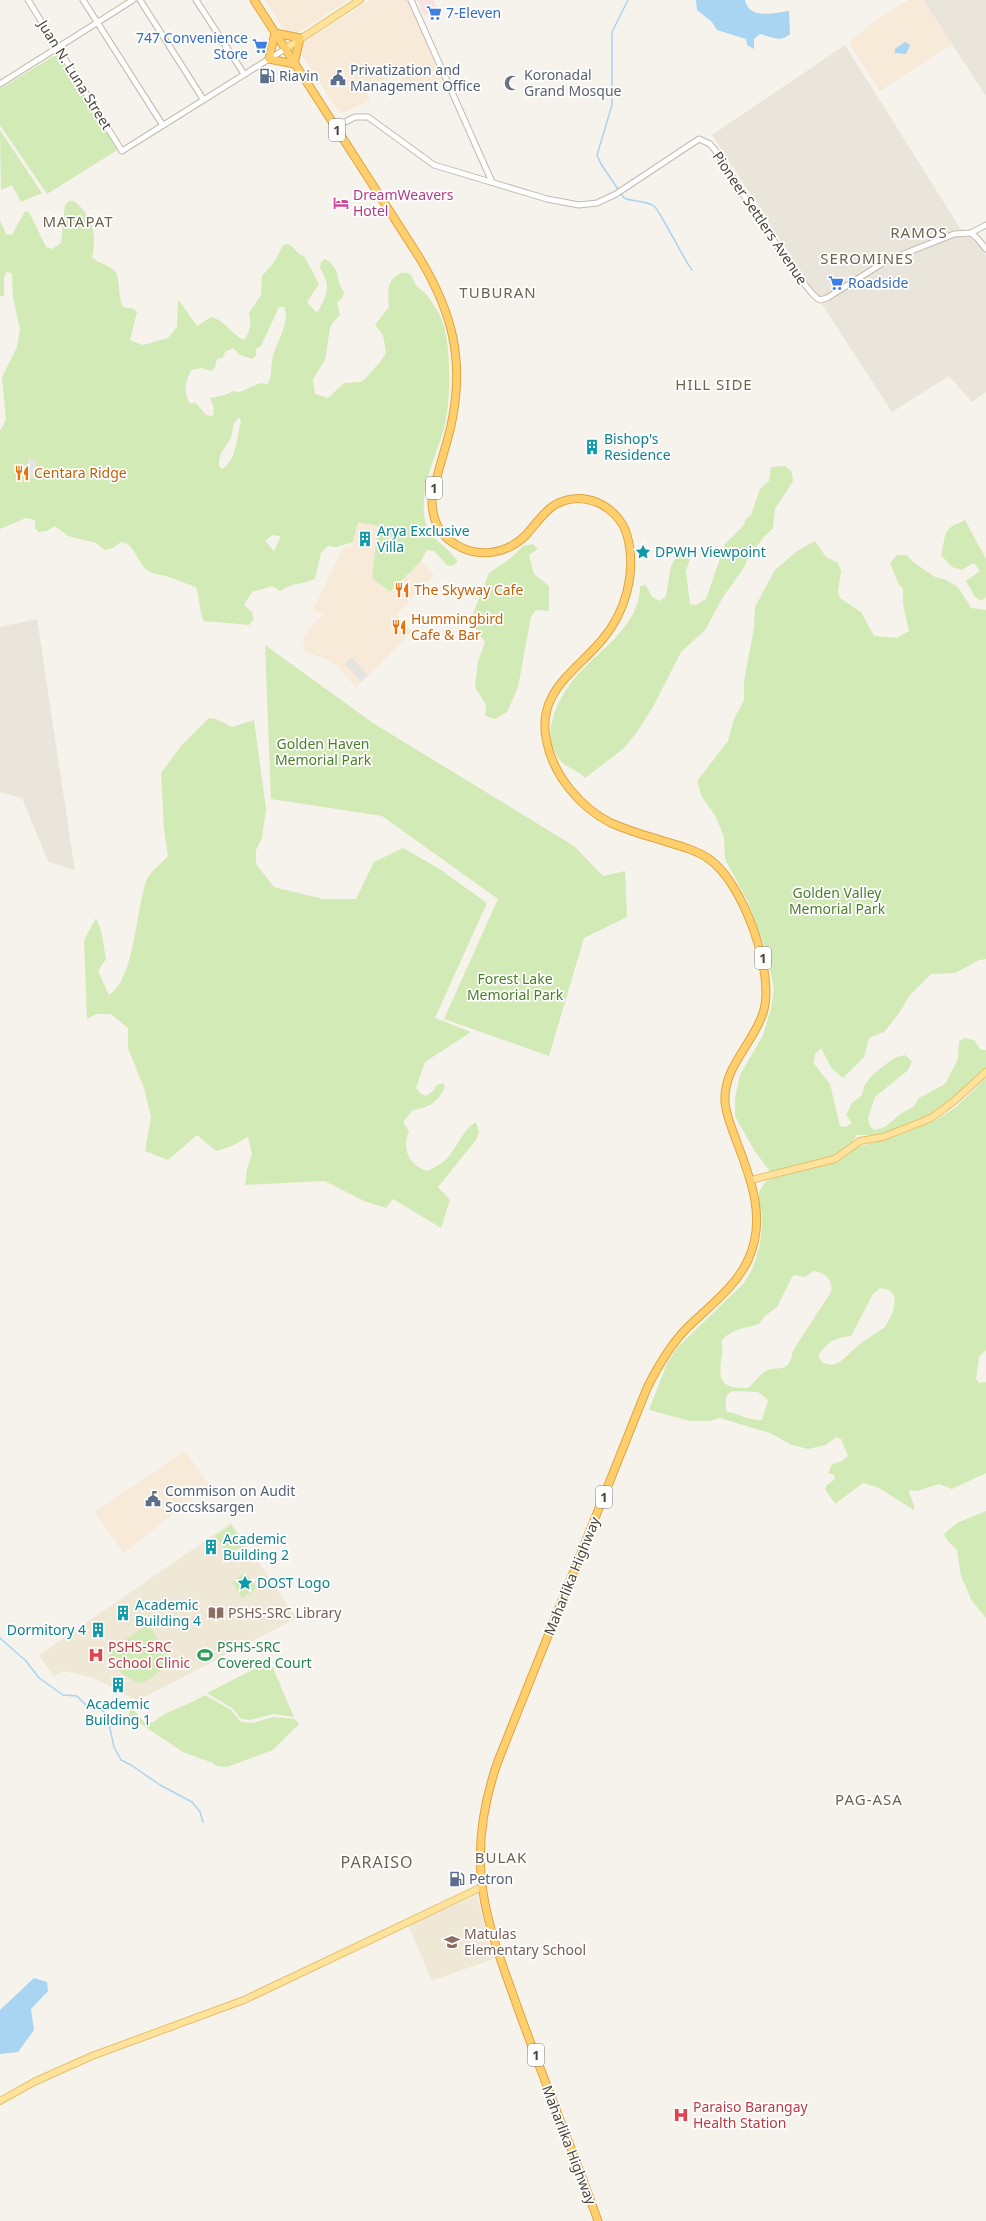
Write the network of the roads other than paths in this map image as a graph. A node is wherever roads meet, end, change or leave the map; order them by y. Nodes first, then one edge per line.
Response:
1 (28, 0) edge
2 (83, 0) edge
3 (133, 0) edge
4 (140, 0) edge
5 (196, 0) edge
6 (254, 0) edge
7 (360, 0) edge
8 (411, 0) edge
9 (98, 23) junction
10 (275, 33) junction
11 (300, 38) junction
12 (58, 47) junction
13 (284, 49) junction
14 (269, 59) junction
15 (294, 64) junction
16 (244, 74) junction
17 (0, 84) edge
18 (203, 99) junction
19 (162, 124) junction
20 (335, 127) junction
21 (492, 182) junction
22 (986, 225) edge
23 (970, 233) junction
24 (986, 249) edge
25 (986, 1072) edge
26 (751, 1180) junction
27 (482, 1887) junction
28 (0, 2101) edge
29 (598, 2221) edge

1 - 12 street, Juan N. Luna Street
2 - 9 street
3 - 9 street
4 - 18 street
5 - 16 street
6 - 10 highway, 1
7 - 11 main road
8 - 21 street
9 - 12 street
9 - 19 street
10 - 11 highway
10 - 13 highway, 1
10 - 14 highway
11 - 13 main road
11 - 15 highway
12 - 17 street
12 - 19 street, Juan N. Luna Street
13 - 14 street
13 - 15 highway, 1
14 - 15 highway
14 - 16 street
15 - 20 highway, 1
16 - 18 street
18 - 19 street
20 - 21 street, Pioneer Settlers Avenue
20 - 26 highway, Maharlika Highway / 1
21 - 23 street, Pioneer Settlers Avenue
22 - 23 street
23 - 24 street
25 - 26 main road
26 - 27 highway, Maharlika Highway / 1
27 - 28 main road
27 - 29 highway, Maharlika Highway / 1

